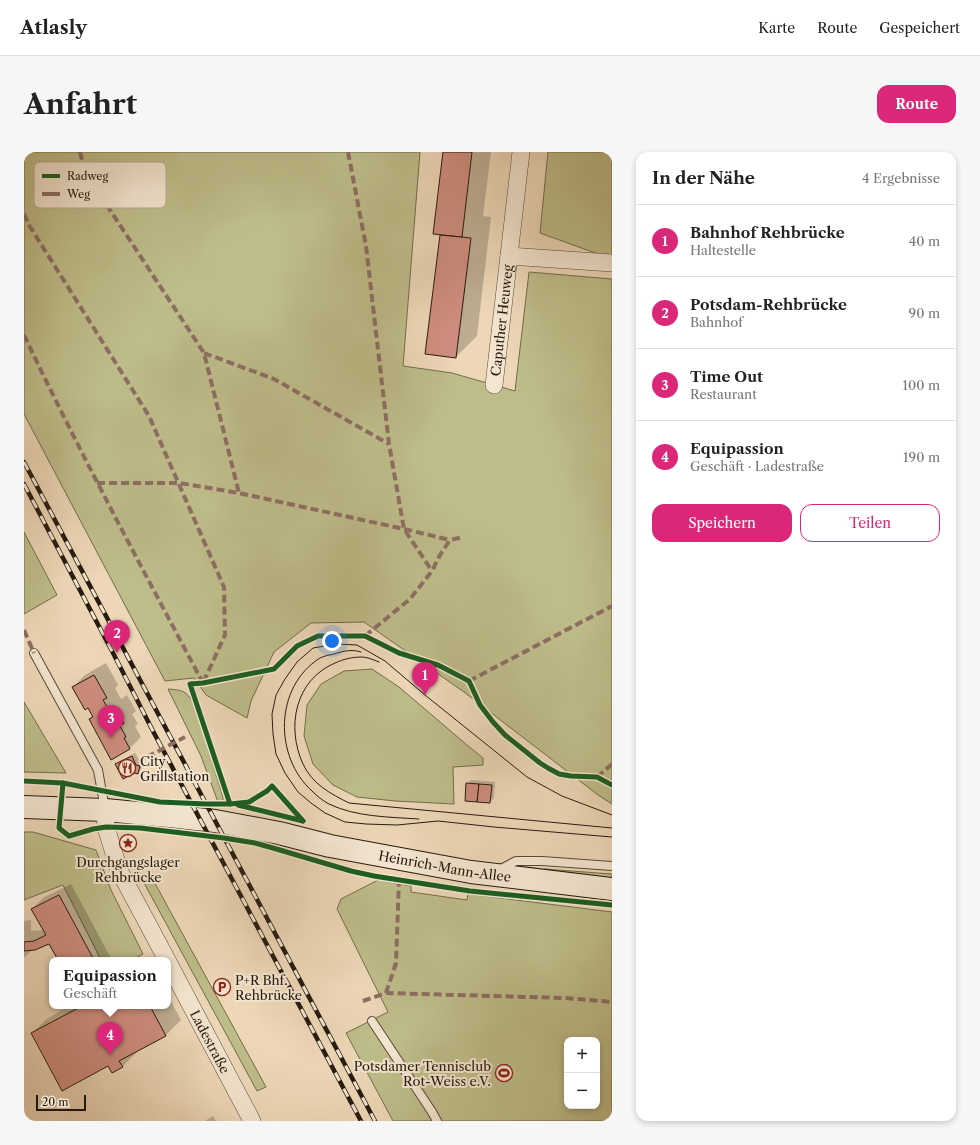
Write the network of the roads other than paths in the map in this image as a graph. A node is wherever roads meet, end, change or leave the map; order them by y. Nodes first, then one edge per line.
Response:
1 (521, 152) edge
2 (509, 256) junction
3 (612, 263) edge
4 (494, 385) dead end
5 (34, 653) dead end
6 (24, 807) edge
7 (105, 810) junction
8 (612, 866) edge
9 (490, 875) junction
10 (612, 889) edge
11 (165, 957) edge
12 (171, 969) edge
13 (372, 1021) dead end
14 (252, 1121) edge
15 (437, 1121) edge

1 - 2 street, Caputher Heuweg
2 - 3 street, Caputher Heuweg
2 - 4 street, Caputher Heuweg
5 - 7 lane
6 - 7 main road, Heinrich-Mann-Allee
7 - 9 main road, Heinrich-Mann-Allee
7 - 11 street, Ladestraße
8 - 9 lane
9 - 10 main road, Heinrich-Mann-Allee
12 - 14 street, Ladestraße
13 - 15 lane

